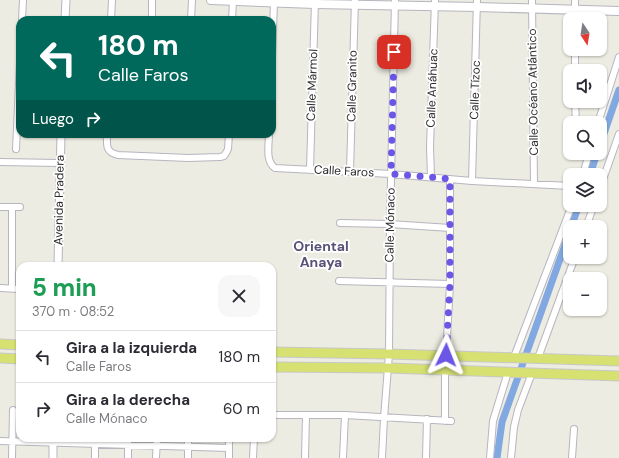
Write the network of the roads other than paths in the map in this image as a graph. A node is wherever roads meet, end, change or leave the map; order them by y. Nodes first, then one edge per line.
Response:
1 (23, 0) edge
2 (66, 0) edge
3 (112, 0) edge
4 (152, 0) edge
5 (192, 0) edge
6 (211, 0) edge
7 (532, 0) edge
8 (575, 0) edge
9 (233, 1) edge
10 (274, 2) junction
11 (315, 2) edge
12 (354, 2) edge
13 (395, 3) edge
14 (435, 3) edge
15 (477, 3) edge
16 (532, 9) junction
17 (575, 10) junction
18 (619, 11) edge
19 (22, 16) edge
20 (65, 16) edge
21 (111, 16) edge
22 (152, 16) edge
23 (191, 16) edge
24 (232, 16) edge
25 (274, 16) edge
26 (619, 57) edge
27 (600, 116) edge
28 (619, 134) edge
29 (17, 138) edge
30 (61, 138) edge
31 (107, 138) edge
32 (229, 138) edge
33 (269, 138) edge
34 (16, 149) dead end
35 (0, 162) edge
36 (59, 163) junction
37 (607, 168) edge
38 (310, 169) junction
39 (350, 171) junction
40 (391, 174) junction
41 (431, 177) junction
42 (450, 179) junction
43 (472, 181) junction
44 (534, 184) junction
45 (563, 186) edge
46 (0, 207) edge
47 (12, 207) junction
48 (20, 207) dead end
49 (569, 212) edge
50 (340, 223) dead end
51 (390, 224) junction
52 (450, 228) junction
53 (58, 262) edge
54 (572, 264) edge
55 (340, 281) dead end
56 (390, 282) junction
57 (450, 284) junction
58 (0, 288) edge
59 (12, 288) junction
60 (16, 289) edge
61 (0, 344) edge
62 (16, 345) edge
63 (276, 352) edge
64 (390, 354) junction
65 (446, 355) junction
66 (516, 357) junction
67 (0, 358) edge
68 (535, 358) junction
69 (16, 359) edge
70 (619, 361) edge
71 (276, 367) edge
72 (388, 368) junction
73 (445, 370) junction
74 (510, 372) junction
75 (530, 373) junction
76 (619, 376) edge
77 (13, 410) dead end
78 (276, 415) edge
79 (306, 415) junction
80 (345, 415) junction
81 (384, 418) junction
82 (427, 419) junction
83 (574, 429) dead end
84 (0, 441) edge
85 (12, 442) junction
86 (16, 442) edge
87 (53, 442) edge
88 (95, 442) edge
89 (103, 442) edge
90 (156, 442) edge
91 (188, 442) edge
92 (229, 442) edge
93 (254, 442) edge
94 (128, 445) junction
95 (156, 446) junction
96 (188, 447) junction
97 (229, 448) junction
98 (12, 458) edge
99 (53, 458) edge
100 (95, 458) edge
101 (128, 458) edge
102 (156, 458) edge
103 (188, 458) edge
104 (228, 458) edge
105 (253, 458) edge
106 (305, 458) edge
107 (343, 458) edge
108 (382, 458) edge
109 (426, 458) edge
110 (490, 458) edge
111 (511, 458) edge
112 (572, 458) edge

1 - 19 street
2 - 20 street
3 - 21 street
4 - 22 street
5 - 23 street
6 - 9 main road
7 - 16 street, Calle Océano Atlántico
8 - 17 street
9 - 10 main road
9 - 24 street
10 - 11 main road
10 - 25 street
11 - 12 main road
11 - 38 street, Calle Mármol
12 - 13 main road
12 - 39 street, Calle Granito
13 - 14 main road
13 - 40 street, Calle Mónaco
14 - 15 main road
14 - 41 street, Calle Anáhuac
15 - 16 main road
15 - 43 street, Calle Tízoc
16 - 17 main road
16 - 44 street, Calle Océano Atlántico
17 - 18 main road
26 - 27 street
28 - 37 street
29 - 34 street
30 - 36 street, Avenida Pradera
31 - 32 street
33 - 38 street, Calle Faros
35 - 36 street
36 - 53 street, Avenida Pradera
38 - 39 street, Calle Faros
39 - 40 street, Calle Faros
40 - 41 street, Calle Faros
40 - 51 street, Calle Mónaco
41 - 42 street, Calle Faros
42 - 43 street, Calle Faros
42 - 52 street
43 - 44 street, Calle Faros
44 - 45 street, Calle Faros
46 - 47 street
47 - 48 street
47 - 59 street
49 - 66 street
50 - 51 street
51 - 52 street
51 - 56 street, Calle Mónaco
52 - 57 street
54 - 68 street
55 - 56 street
56 - 57 street
56 - 64 street, Calle Mónaco
57 - 65 street
58 - 59 street
59 - 60 street
61 - 62 main road
63 - 64 main road
64 - 65 main road
64 - 72 street, Calle Mónaco
65 - 66 main road
66 - 68 main road
67 - 69 main road
68 - 70 main road
71 - 72 main road
72 - 73 main road
72 - 81 street, Calle Mónaco
73 - 74 main road
73 - 82 street
74 - 75 main road
74 - 110 street
75 - 76 main road
75 - 111 street
77 - 85 street
78 - 79 street
79 - 80 street
79 - 106 street
80 - 81 street
80 - 107 street
81 - 82 street
81 - 108 street, Calle Mónaco
82 - 109 street
83 - 112 street
84 - 85 street
85 - 86 street
85 - 98 street
87 - 99 street
88 - 100 street
89 - 94 street
90 - 95 street
91 - 96 street
92 - 97 street
93 - 105 street
94 - 95 street
94 - 101 street
95 - 96 street
95 - 102 street
96 - 97 street
96 - 103 street
97 - 104 street

